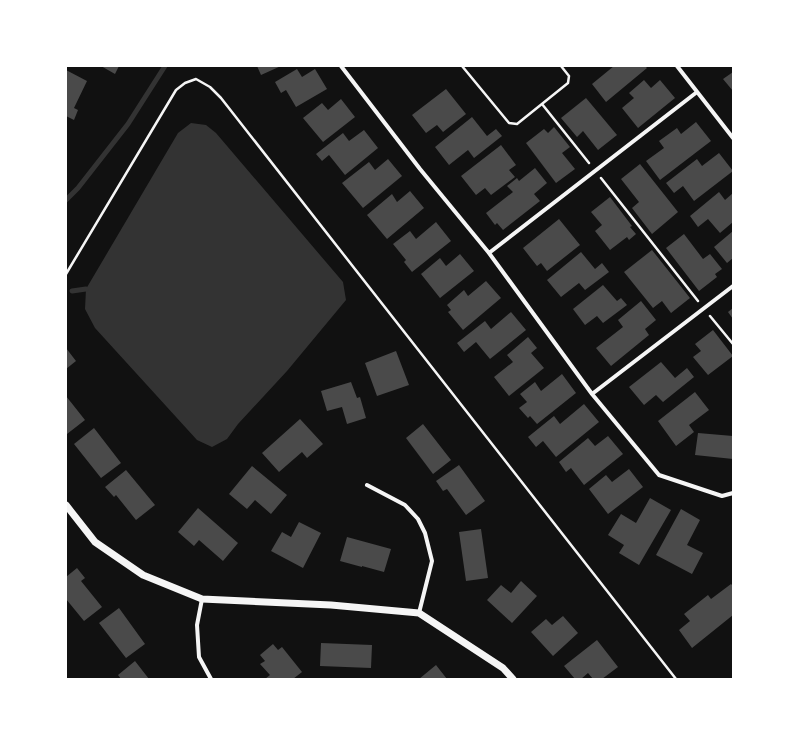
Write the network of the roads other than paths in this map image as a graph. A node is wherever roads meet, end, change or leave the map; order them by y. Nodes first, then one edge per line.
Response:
1 (341, 66) edge
2 (677, 66) edge
3 (697, 92) junction
4 (733, 138) edge
5 (489, 253) junction
6 (733, 286) edge
7 (592, 394) junction
8 (367, 485) dead end
9 (733, 493) edge
10 (66, 505) edge
11 (202, 599) junction
12 (419, 613) junction
13 (211, 679) edge
14 (513, 679) edge

1 - 5 street
2 - 3 street
3 - 4 street
3 - 5 street
5 - 7 street
6 - 7 street
7 - 9 street
8 - 12 street
10 - 11 street
11 - 12 street
11 - 13 street
12 - 14 street

